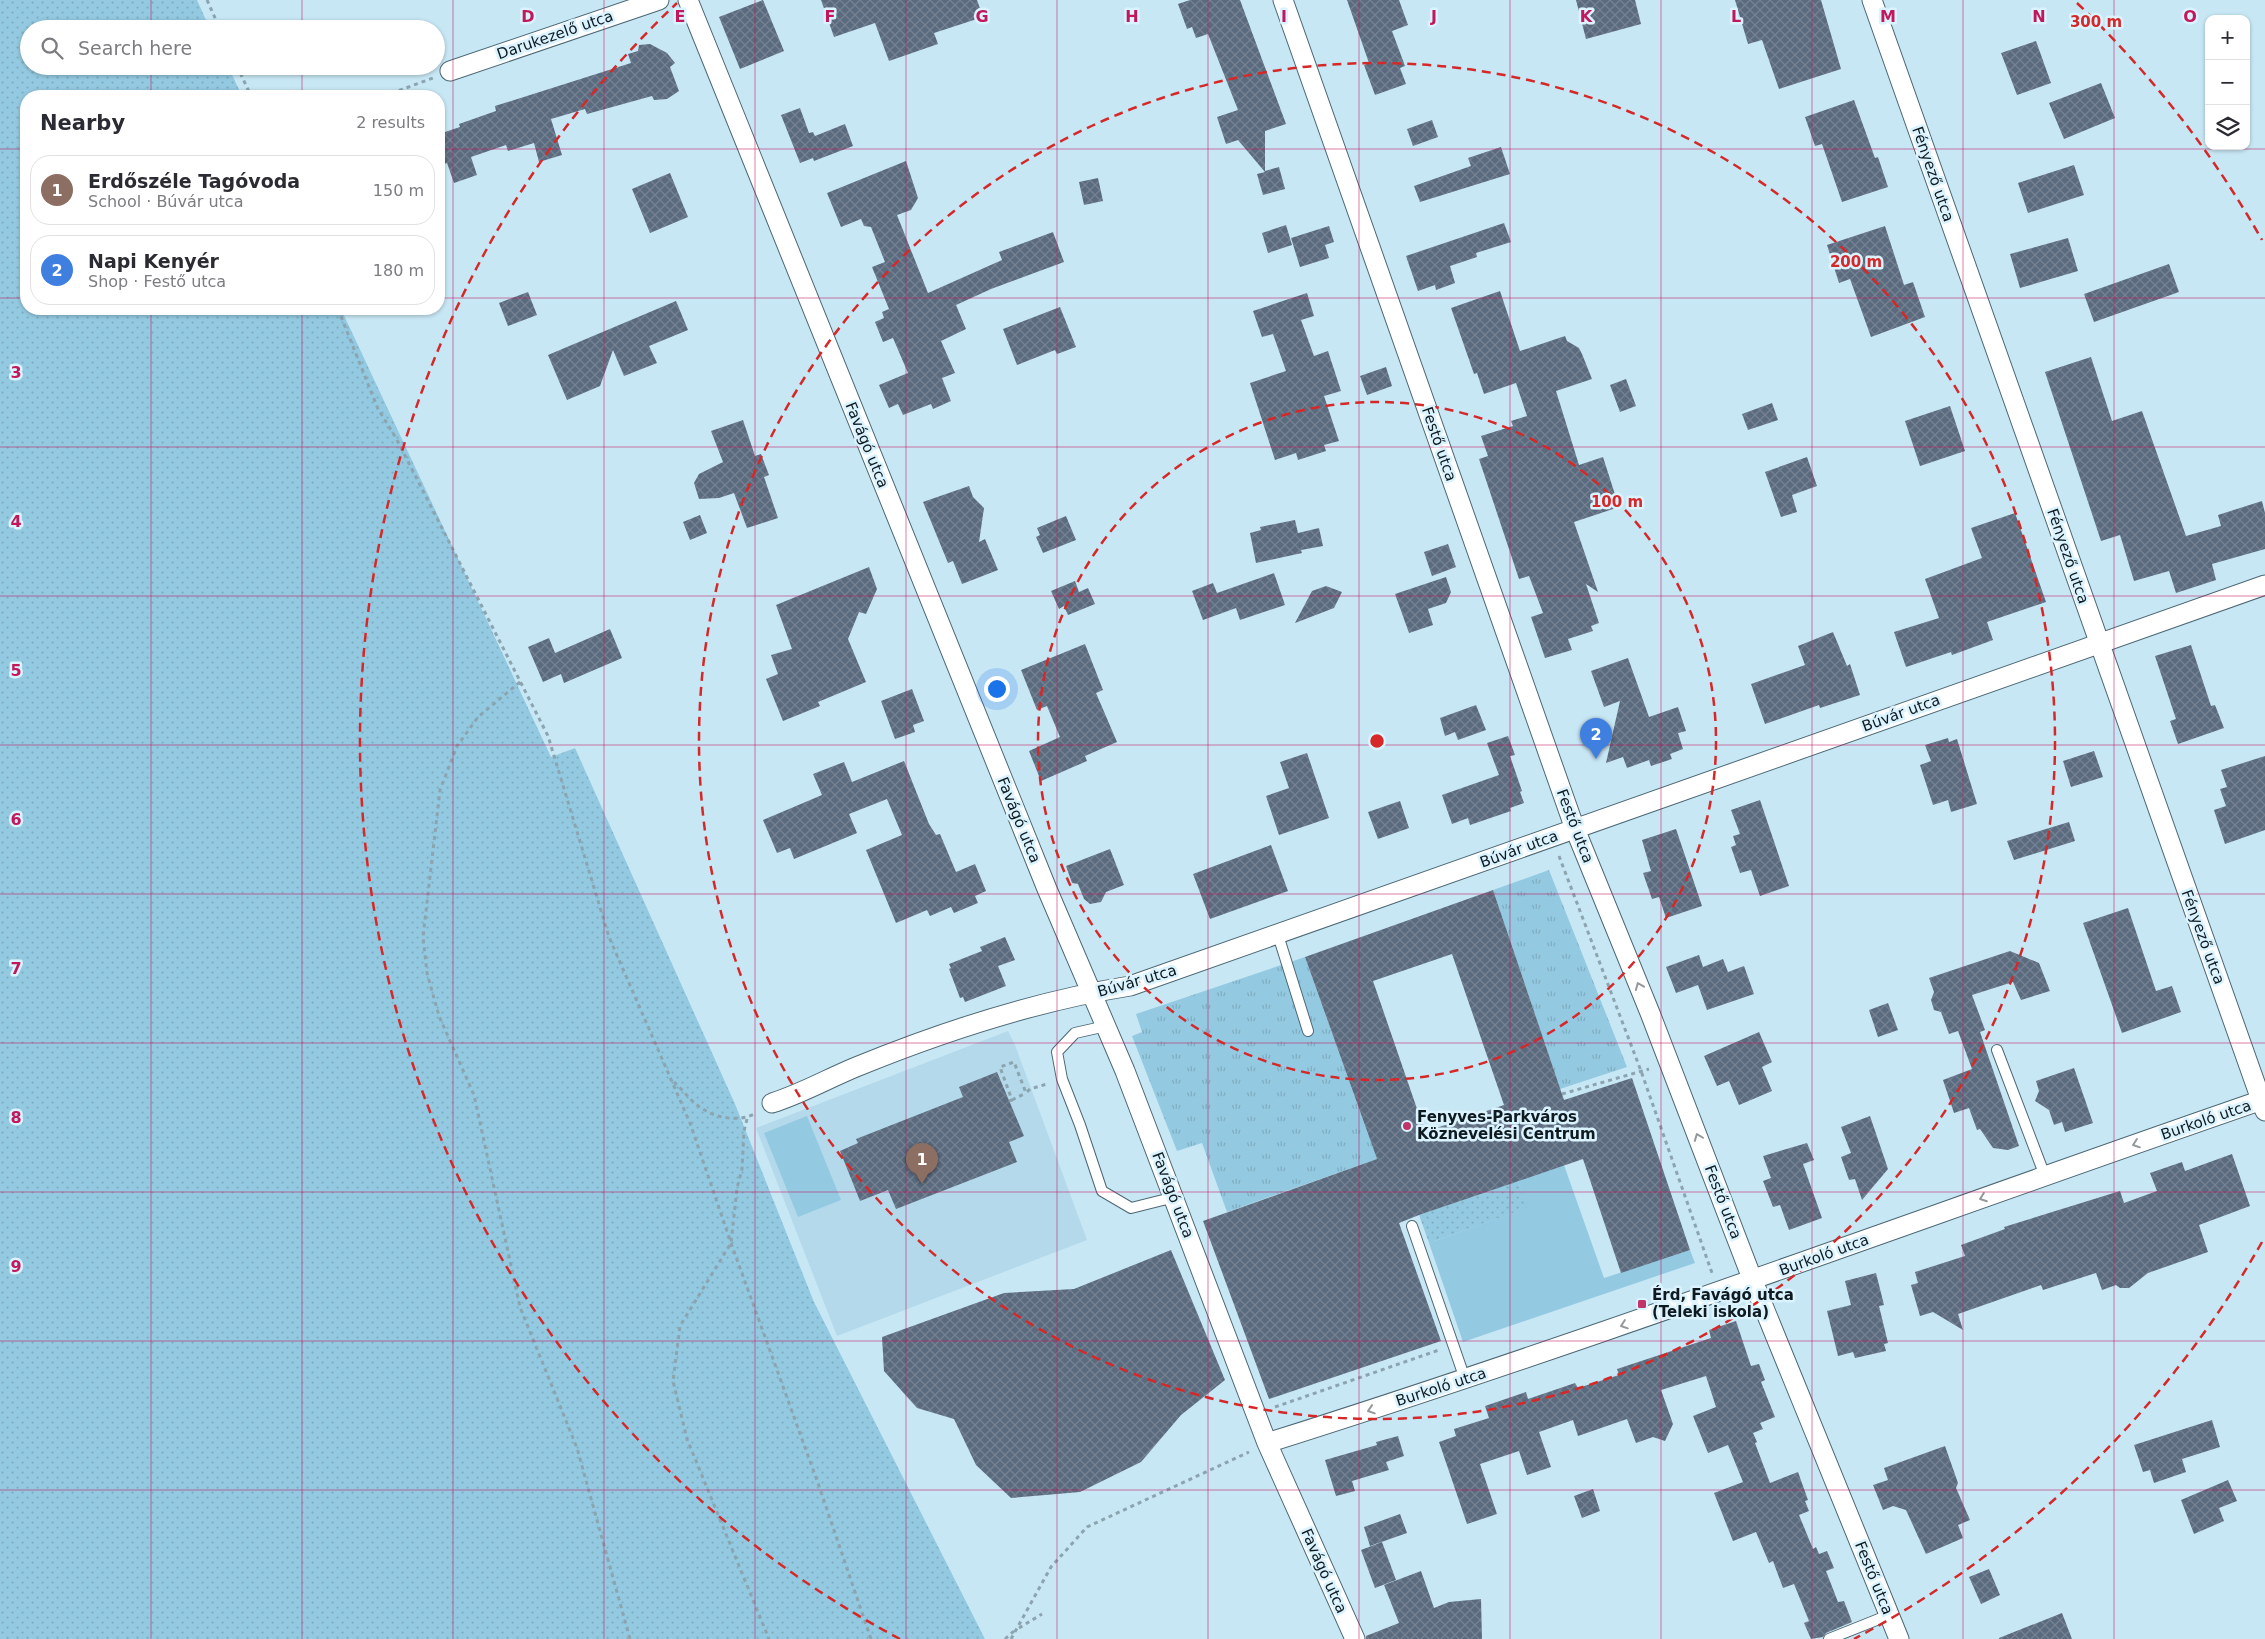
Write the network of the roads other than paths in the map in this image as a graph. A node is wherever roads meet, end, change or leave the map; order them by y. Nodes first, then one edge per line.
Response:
1 (659, 0) edge
2 (688, 0) edge
3 (1283, 0) edge
4 (1872, 0) edge
5 (450, 71) road end
6 (2265, 585) edge
7 (2098, 642) junction
8 (1575, 829) junction
9 (1278, 936) junction
10 (1092, 994) junction
11 (1106, 1026) junction
12 (1308, 1031) dead end
13 (1997, 1050) dead end
14 (772, 1103) road end
15 (2264, 1103) edge
16 (2045, 1176) junction
17 (1175, 1197) junction
18 (1412, 1226) dead end
19 (1753, 1281) junction
20 (1465, 1379) junction
21 (1267, 1443) junction
22 (1889, 1615) junction
23 (1354, 1639) edge
24 (1829, 1639) edge
25 (1899, 1639) edge

1 - 5 street, Darukezelő utca
2 - 10 street, Favágó utca
3 - 8 street, Festő utca
4 - 7 street, Fényező utca
6 - 7 street, Búvár utca
7 - 8 street, Búvár utca
7 - 15 street, Fényező utca
8 - 9 street, Búvár utca
19 -> 8 street, Festő utca
9 - 10 street, Búvár utca
9 - 12 lane
10 - 11 street, Favágó utca
10 - 14 street, Búvár utca
11 - 17 street, Favágó utca
11 - 17 lane
13 - 16 lane
15 -> 16 street, Burkoló utca
16 -> 19 street, Burkoló utca
17 - 21 street, Favágó utca
18 - 20 lane
19 -> 20 street, Burkoló utca
19 - 22 street, Festő utca
20 -> 21 street, Burkoló utca
21 - 23 street, Favágó utca
22 - 24 lane
22 - 25 street, Festő utca

